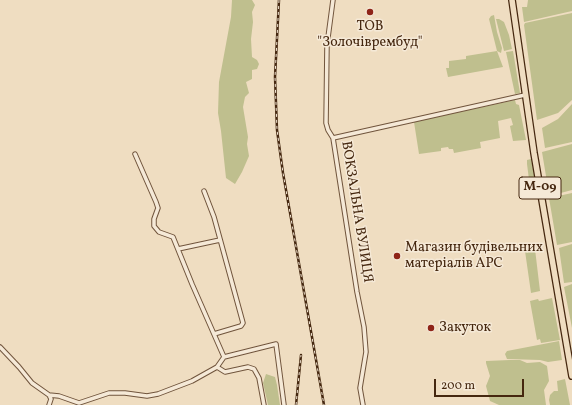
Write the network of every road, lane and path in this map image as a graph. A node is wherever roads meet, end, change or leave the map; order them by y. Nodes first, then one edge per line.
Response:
1 (333, 0) edge
2 (512, 0) edge
3 (525, 95) junction
4 (334, 138) junction
5 (135, 154) dead end
6 (204, 191) dead end
7 (220, 240) junction
8 (178, 249) junction
9 (214, 334) junction
10 (0, 347) edge
11 (224, 356) junction
12 (217, 367) junction
13 (572, 376) edge
14 (49, 395) junction
15 (49, 405) edge
16 (264, 405) edge
17 (284, 405) edge
18 (363, 405) edge

1 - 4 street, ВОКЗАЛЬНА ВУЛИЦЯ
2 - 3 highway, М-09
3 - 4 street
3 - 13 highway, М-09
4 - 18 street, ВОКЗАЛЬНА ВУЛИЦЯ
5 - 8 street
6 - 7 street
7 - 8 street
7 - 9 street
8 - 9 street
9 - 11 street
10 - 14 street
11 - 12 street
11 - 17 street
12 - 14 street
12 - 16 street
14 - 15 street

